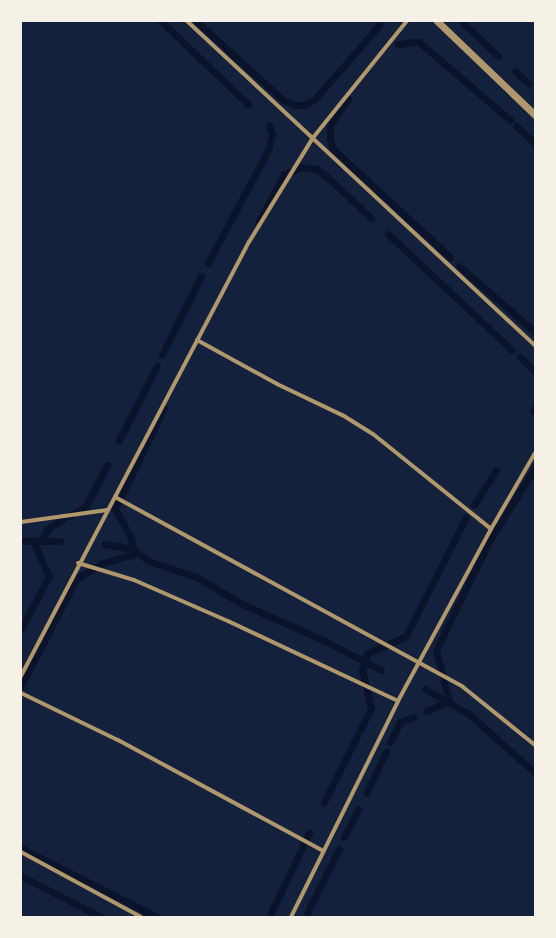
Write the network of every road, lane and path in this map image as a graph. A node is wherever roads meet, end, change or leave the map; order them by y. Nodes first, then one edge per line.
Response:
1 (187, 21) edge
2 (407, 21) edge
3 (437, 21) edge
4 (535, 115) edge
5 (312, 139) junction
6 (197, 340) junction
7 (535, 346) edge
8 (535, 453) edge
9 (115, 497) junction
10 (107, 510) junction
11 (21, 522) edge
12 (491, 529) junction
13 (78, 562) junction
14 (418, 664) junction
15 (21, 676) edge
16 (21, 692) edge
17 (398, 701) junction
18 (535, 745) edge
19 (323, 851) junction
20 (21, 852) edge
21 (141, 917) edge
22 (291, 917) edge

1 - 5 street
2 - 5 street
3 - 4 street
5 - 6 street
5 - 7 street
6 - 9 street
6 - 12 street
8 - 12 street
9 - 10 street
9 - 14 street
10 - 11 street
10 - 13 street
12 - 14 street
13 - 15 street
13 - 17 street
14 - 17 street
14 - 18 street
16 - 19 street
17 - 19 street
19 - 22 street
20 - 21 street

